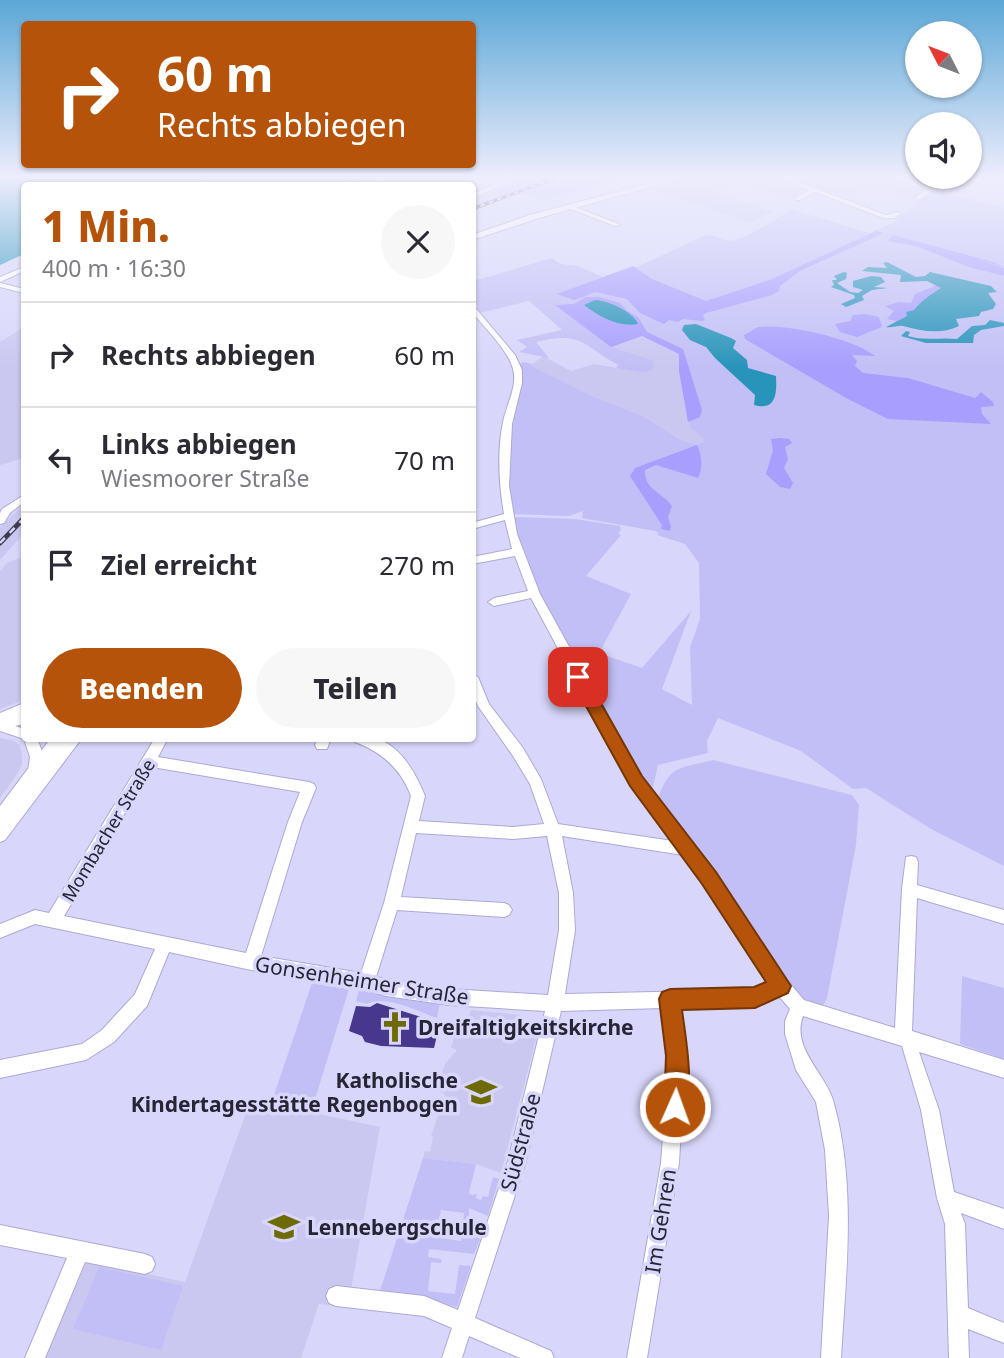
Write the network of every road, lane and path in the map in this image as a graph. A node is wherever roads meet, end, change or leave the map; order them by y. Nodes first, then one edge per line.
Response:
1 (21, 271) edge
2 (0, 282) edge
3 (21, 290) edge
4 (476, 311) edge
5 (21, 500) edge
6 (3, 511) edge
7 (508, 516) junction
8 (0, 522) edge
9 (476, 525) edge
10 (517, 552) junction
11 (476, 560) edge
12 (534, 594) junction
13 (494, 602) dead end
14 (476, 687) edge
15 (21, 710) edge
16 (21, 720) edge
17 (0, 723) edge
18 (21, 733) edge
19 (31, 742) edge
20 (58, 742) edge
21 (73, 742) edge
22 (160, 742) edge
23 (368, 742) edge
24 (149, 761) junction
25 (33, 776) junction
26 (0, 820) edge
27 (412, 827) junction
28 (553, 829) junction
29 (0, 836) edge
30 (687, 849) junction
31 (911, 862) dead end
32 (909, 889) junction
33 (392, 903) junction
34 (504, 910) dead end
35 (1004, 917) edge
36 (53, 921) junction
37 (0, 931) edge
38 (165, 944) junction
39 (251, 962) junction
40 (366, 982) junction
41 (781, 986) junction
42 (670, 999) junction
43 (555, 1003) junction
44 (799, 1007) junction
45 (906, 1038) junction
46 (0, 1069) edge
47 (1004, 1069) edge
48 (946, 1198) junction
49 (1004, 1219) edge
50 (0, 1235) edge
51 (79, 1252) junction
52 (145, 1264) dead end
53 (335, 1296) dead end
54 (960, 1315) junction
55 (462, 1321) junction
56 (1004, 1333) edge
57 (35, 1358) edge
58 (452, 1358) edge
59 (544, 1358) edge
60 (637, 1358) edge
61 (831, 1358) edge
62 (959, 1358) edge

1 - 2 street
2 - 3 street
4 - 7 street
5 - 6 street
6 - 8 street
7 - 9 street
7 - 10 street
10 - 11 street
10 - 12 street
12 - 13 street
12 - 30 street
14 - 28 street, Südstraße
15 - 17 street
16 - 17 street
17 - 18 street
19 - 25 street
20 - 25 main road
21 - 29 street
22 - 24 street, Mombacher Straße
23 - 27 street
24 - 36 street, Mombacher Straße
24 - 39 street
25 - 26 main road
27 - 28 street
27 - 33 street
28 - 30 street
28 - 43 street, Südstraße
30 - 41 street
31 - 32 street
32 - 35 street
32 - 45 street
33 - 34 street
33 - 40 street
36 - 37 street, Gonsenheimer Straße
36 - 38 street, Gonsenheimer Straße
38 - 39 street, Gonsenheimer Straße
38 - 46 street
39 - 40 street, Gonsenheimer Straße
40 - 43 street, Gonsenheimer Straße
41 - 42 street, Gonsenheimer Straße
41 - 44 street
42 - 43 street, Gonsenheimer Straße
42 - 60 street, Im Gehren
43 - 55 street, Südstraße
44 - 45 street
44 - 61 street
45 - 47 street
45 - 48 street
48 - 49 street
48 - 54 street
50 - 51 street
51 - 52 street
51 - 57 street
53 - 55 street
54 - 56 street
54 - 62 street
55 - 58 street, Südstraße
55 - 59 street

